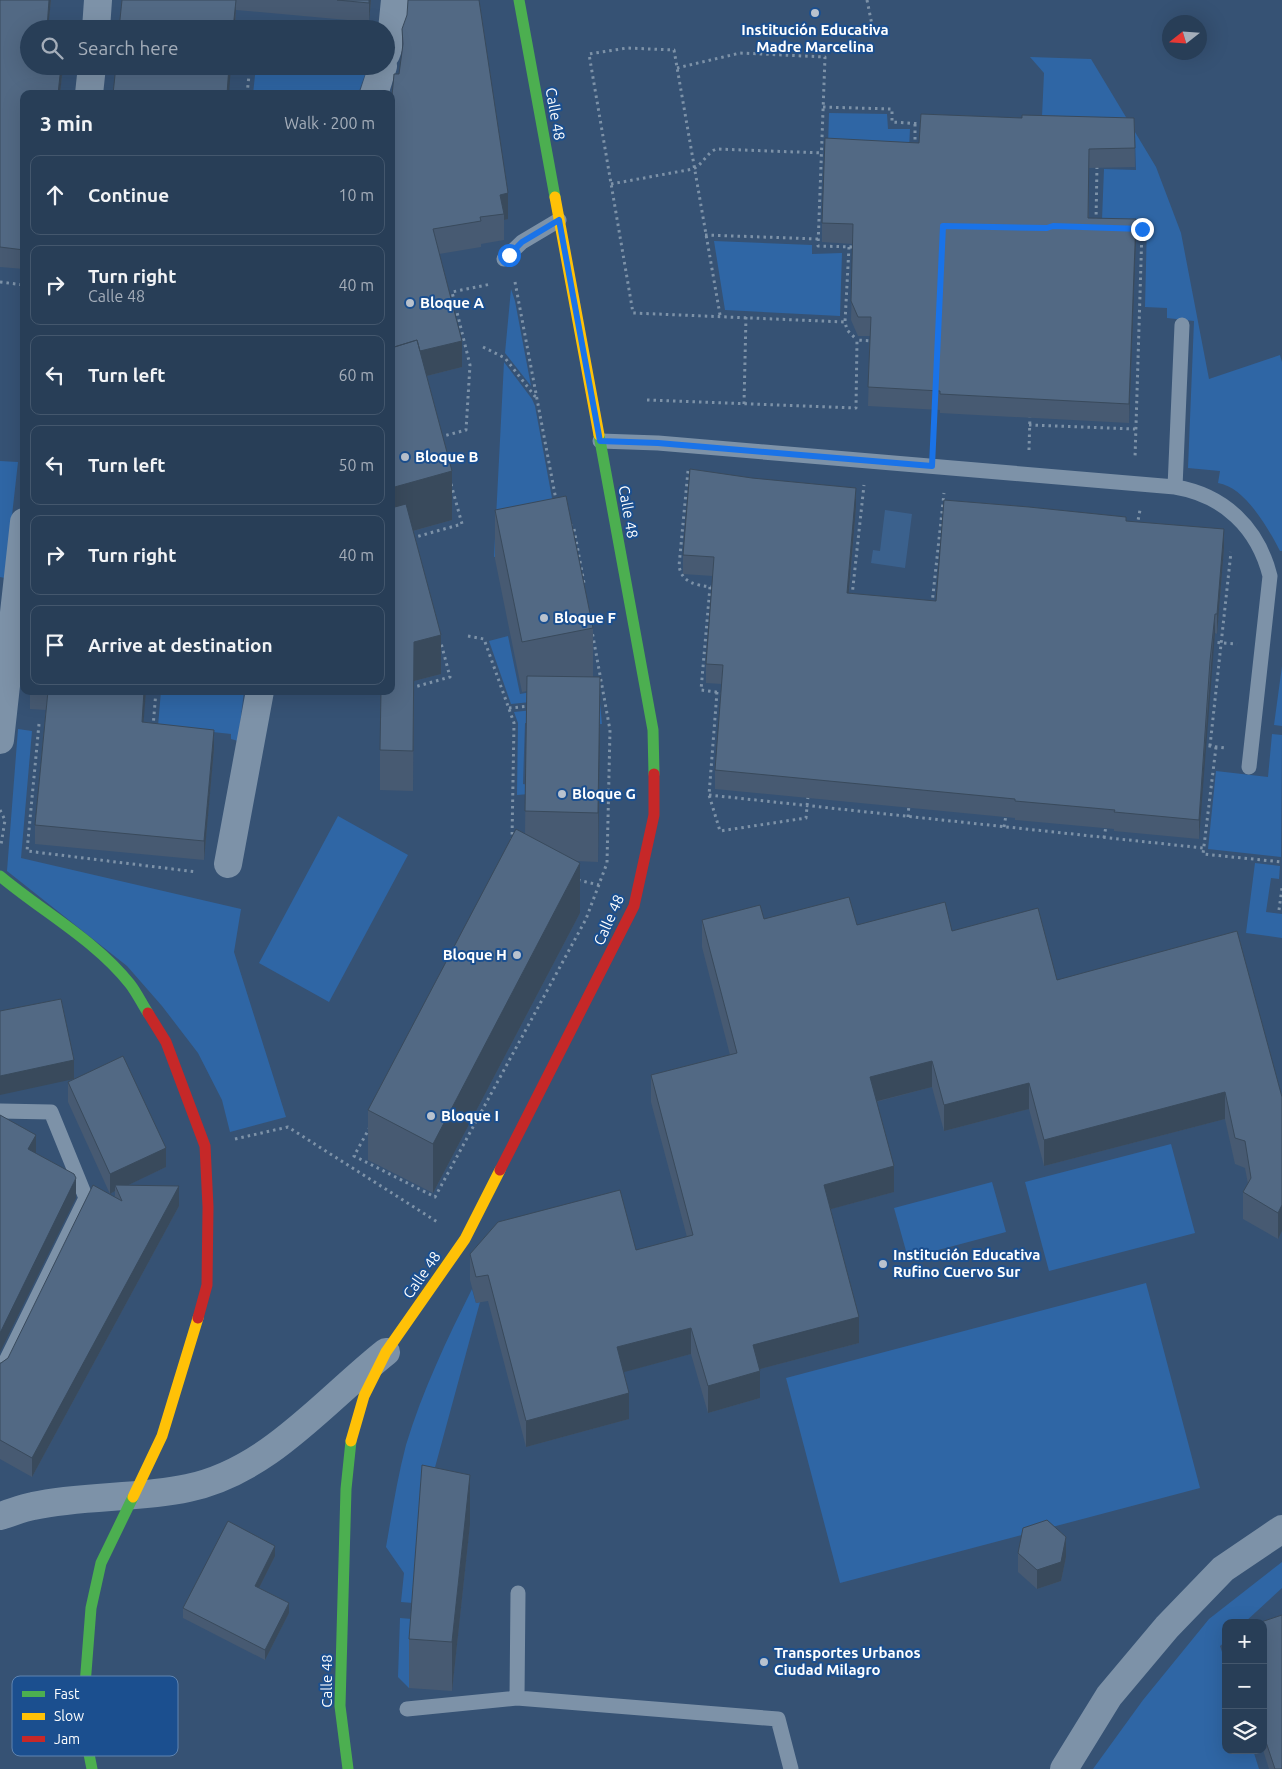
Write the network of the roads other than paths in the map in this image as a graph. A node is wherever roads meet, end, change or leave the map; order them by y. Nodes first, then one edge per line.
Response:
1 (98, 0) edge
2 (395, 0) edge
3 (520, 0) edge
4 (97, 20) edge
5 (393, 20) edge
6 (91, 75) edge
7 (380, 75) edge
8 (89, 90) edge
9 (375, 90) edge
10 (559, 220) junction
11 (507, 257) road end
12 (1182, 325) dead end
13 (600, 441) junction
14 (1175, 487) junction
15 (20, 557) edge
16 (259, 695) edge
17 (1, 723) edge
18 (1249, 767) dead end
19 (228, 864) road end
20 (0, 876) edge
21 (0, 1111) edge
22 (386, 1352) junction
23 (0, 1373) edge
24 (135, 1497) junction
25 (0, 1516) edge
26 (1282, 1529) edge
27 (518, 1593) dead end
28 (85, 1676) edge
29 (517, 1698) junction
30 (408, 1709) dead end
31 (84, 1756) edge
32 (89, 1756) edge
33 (80, 1769) edge
34 (92, 1769) edge
35 (348, 1769) edge
36 (791, 1769) edge
37 (1064, 1769) edge

1 - 4 street
2 - 5 street
3 - 10 street, Calle 48
6 - 8 street
7 - 9 street
10 - 11 lane
10 - 13 street, Calle 48
12 - 14 lane
13 - 14 lane
13 - 22 street, Calle 48
14 - 18 lane
15 - 17 street
16 - 19 street
20 - 24 street
21 - 23 lane
22 - 24 street
22 - 35 street, Calle 48
24 - 25 street
24 - 28 street
26 - 37 street
27 - 29 lane
29 - 30 lane
29 - 36 lane
31 - 33 lane
32 - 34 street

